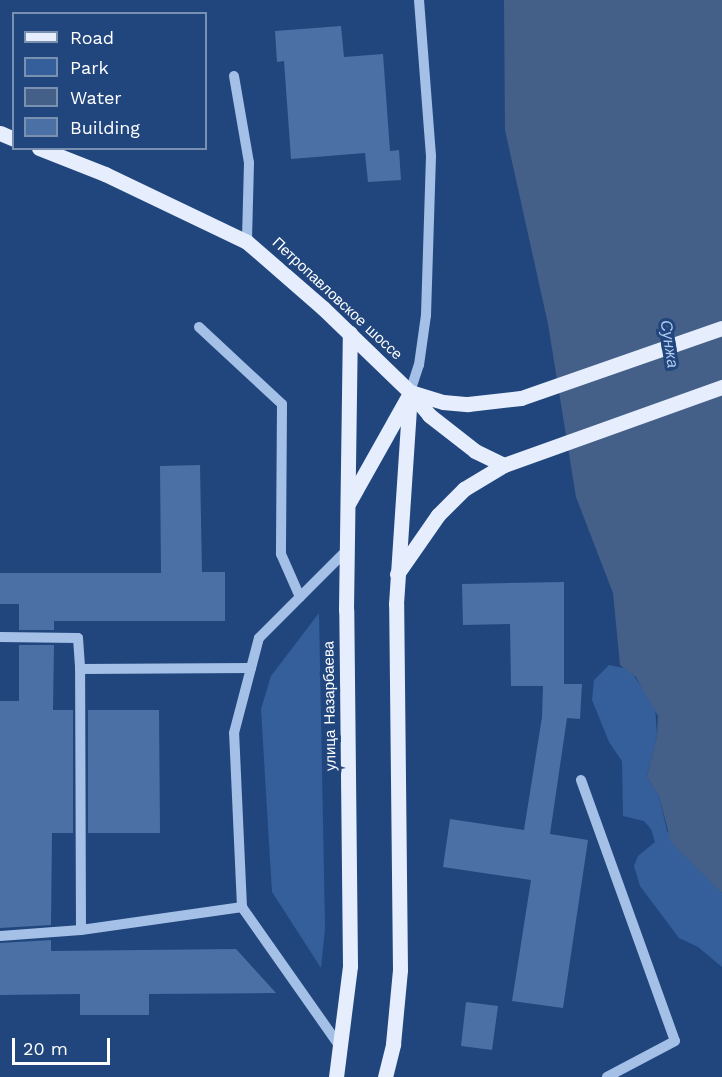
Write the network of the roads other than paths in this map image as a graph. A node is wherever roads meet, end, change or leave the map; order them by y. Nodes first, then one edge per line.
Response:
1 (419, 0) edge
2 (234, 76) dead end
3 (44, 150) edge
4 (247, 242) junction
5 (199, 327) dead end
6 (722, 328) edge
7 (350, 333) junction
8 (722, 387) edge
9 (411, 392) junction
10 (504, 465) junction
11 (346, 508) junction
12 (347, 550) junction
13 (397, 574) junction
14 (300, 597) junction
15 (0, 637) edge
16 (251, 668) junction
17 (80, 669) junction
18 (581, 780) dead end
19 (242, 907) junction
20 (81, 930) junction
21 (0, 936) edge
22 (341, 1048) junction
23 (336, 1077) edge
24 (385, 1077) edge
25 (607, 1077) edge

1 - 9 street
2 - 4 street
3 - 4 main road, Петропавловское шоссе
4 - 7 main road, Петропавловское шоссе
5 - 14 street
6 - 9 main road
7 - 9 main road, Петропавловское шоссе
7 - 11 main road, улица Назарбаева
8 - 10 main road
9 - 10 main road, Петропавловское шоссе
9 - 11 main road
9 - 13 main road
10 - 13 main road
11 - 12 main road, улица Назарбаева
12 - 14 street
12 - 22 main road, улица Назарбаева
13 - 24 main road
14 - 16 street
15 - 17 street
16 - 17 street
16 - 19 street
17 - 20 street
18 - 25 street
19 - 20 street
19 - 22 street
20 - 21 street
22 - 23 main road, улица Назарбаева

